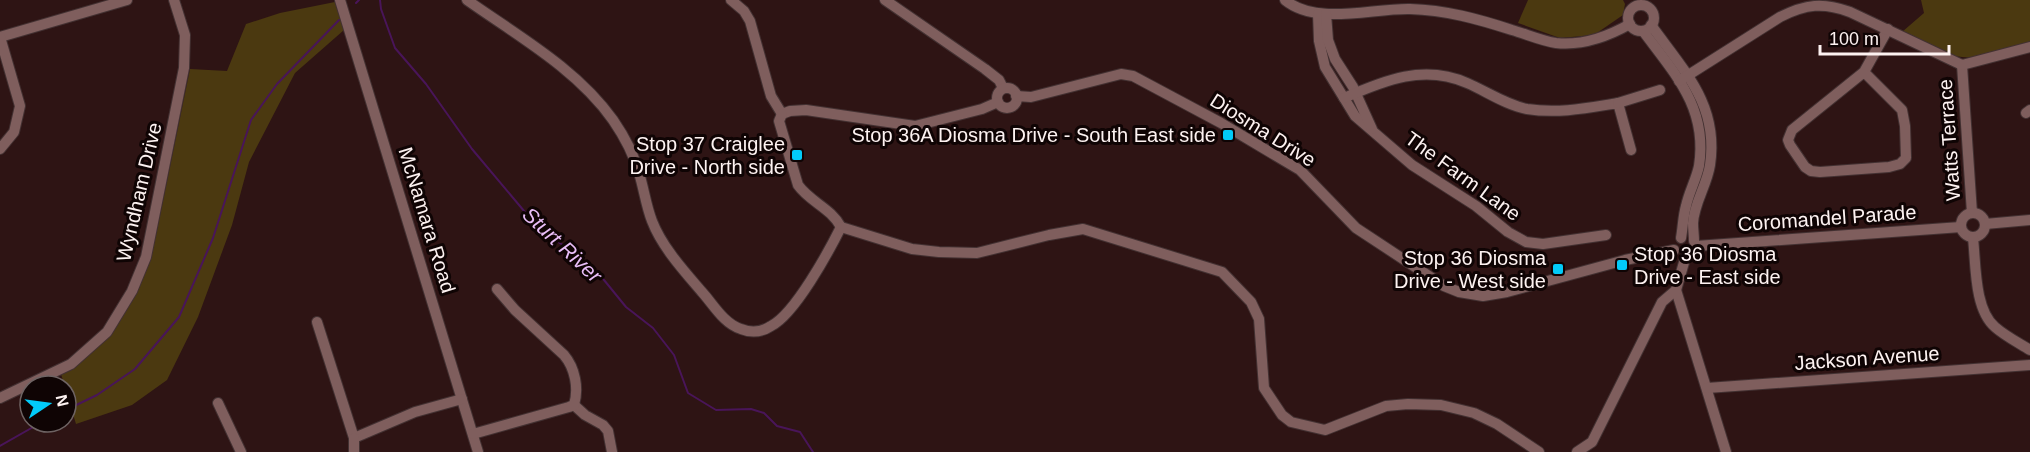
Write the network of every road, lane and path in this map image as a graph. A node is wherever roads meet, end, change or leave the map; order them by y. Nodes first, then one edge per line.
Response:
1 (127, 0) edge
2 (174, 0) edge
3 (340, 0) edge
4 (467, 0) edge
5 (731, 0) edge
6 (885, 0) edge
7 (1285, 0) edge
8 (1450, 0) edge
9 (100, 4) edge
10 (1633, 4) edge
11 (1427, 5) edge
12 (1451, 13) junction
13 (1322, 14) junction
14 (1629, 24) junction
15 (1647, 28) junction
16 (1888, 29) junction
17 (0, 37) edge
18 (2030, 47) edge
19 (1962, 65) junction
20 (1864, 72) junction
21 (1683, 78) junction
22 (1004, 88) junction
23 (1660, 90) dead end
24 (1356, 93) junction
25 (1016, 96) junction
26 (1344, 98) junction
27 (998, 102) junction
28 (1618, 103) junction
29 (782, 114) junction
30 (1373, 132) junction
31 (0, 149) edge
32 (1631, 150) dead end
33 (1972, 213) junction
34 (2030, 220) edge
35 (1985, 224) junction
36 (841, 227) junction
37 (1961, 227) junction
38 (1606, 235) dead end
39 (1681, 238) junction
40 (1973, 238) junction
41 (1695, 244) junction
42 (1674, 250) junction
43 (1685, 259) junction
44 (497, 289) dead end
45 (1676, 290) junction
46 (317, 322) dead end
47 (2030, 350) edge
48 (2030, 365) edge
49 (1707, 388) junction
50 (0, 398) edge
51 (462, 399) junction
52 (218, 403) dead end
53 (574, 405) junction
54 (473, 434) junction
55 (354, 438) junction
56 (241, 452) edge
57 (354, 452) edge
58 (478, 452) edge
59 (612, 452) edge
60 (1539, 452) edge
61 (1577, 452) edge
62 (1726, 452) edge

1 - 9 street
2 - 50 street, Wyndham Drive
3 - 51 street, McNamara Road
4 - 36 street
5 - 29 street
6 - 22 street
7 - 13 street
8 - 12 street
9 - 17 street
10 - 14 street
10 - 15 street
11 - 12 street
11 - 13 street
12 - 14 street
13 - 24 street, The Farm Lane
13 - 26 street, The Farm Lane
14 - 15 street
15 - 21 street
16 - 19 street
16 - 20 street
16 - 21 street
17 - 31 street
18 - 19 street
19 - 33 street, Watts Terrace
20 - 20 street
21 - 39 street
21 - 41 street
22 - 25 street
22 - 27 street
23 - 28 street
24 - 26 street
24 - 28 street
24 - 30 street, The Farm Lane
25 - 27 street
25 - 42 street, Diosma Drive
26 - 30 street, The Farm Lane
27 - 29 street
28 - 32 street
29 - 36 street
30 - 38 street, The Farm Lane
33 - 35 street
33 - 37 street
34 - 35 street
35 - 40 street
36 - 60 street
37 - 40 street
37 - 41 street, Coromandel Parade
39 - 41 street
39 - 42 street
40 - 47 street
41 - 43 street
42 - 43 street
43 - 45 street
44 - 53 street
45 - 49 street
45 - 61 street
46 - 55 street
48 - 49 street, Jackson Avenue
49 - 62 street
51 - 54 street, McNamara Road
51 - 55 street
52 - 56 street
53 - 54 street
53 - 59 street
54 - 58 street, McNamara Road
55 - 57 street

